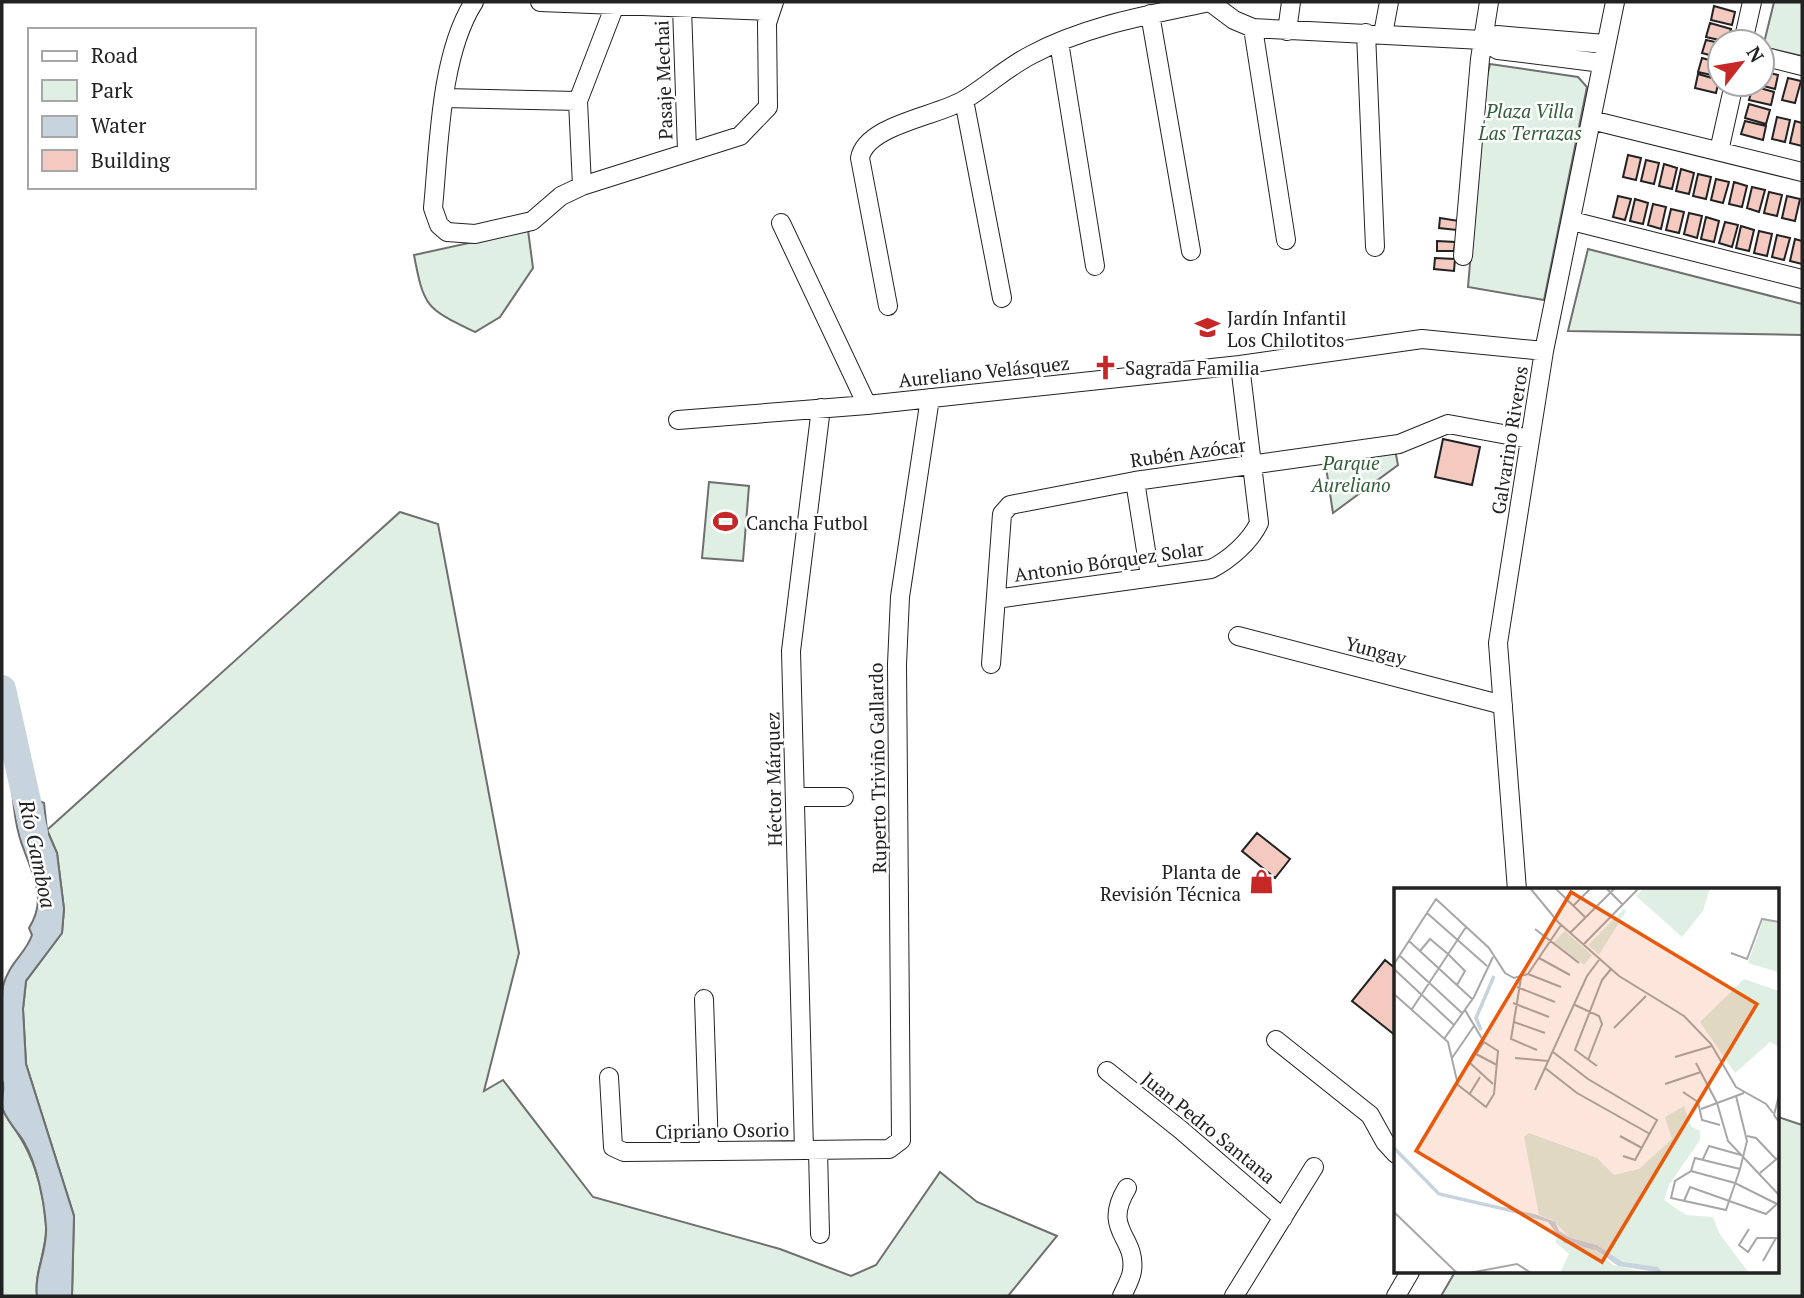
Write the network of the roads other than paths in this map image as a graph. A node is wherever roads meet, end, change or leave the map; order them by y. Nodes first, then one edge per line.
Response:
1 (474, 2) edge
2 (540, 2) edge
3 (1210, 2) edge
4 (1291, 2) edge
5 (1390, 2) edge
6 (1489, 2) edge
7 (1615, 2) edge
8 (1752, 2) edge
9 (615, 5) junction
10 (772, 7) edge
11 (682, 8) junction
12 (1150, 14) junction
13 (1253, 28) junction
14 (1746, 28) edge
15 (1287, 31) junction
16 (1375, 33) junction
17 (1482, 40) junction
18 (1059, 41) junction
19 (1605, 44) junction
20 (1776, 60) edge
21 (1602, 63) junction
22 (1802, 66) edge
23 (445, 98) junction
24 (1731, 98) edge
25 (964, 100) junction
26 (578, 101) junction
27 (1591, 120) junction
28 (687, 151) junction
29 (1719, 152) junction
30 (1802, 172) edge
31 (582, 186) junction
32 (1572, 221) junction
33 (781, 223) dead end
34 (1286, 240) dead end
35 (1375, 247) dead end
36 (1191, 251) dead end
37 (1463, 256) dead end
38 (1095, 266) dead end
39 (1802, 279) edge
40 (1002, 298) dead end
41 (888, 306) dead end
42 (1544, 351) junction
43 (1240, 365) junction
44 (930, 398) junction
45 (867, 405) junction
46 (821, 408) junction
47 (678, 420) dead end
48 (1530, 439) junction
49 (1254, 464) junction
50 (1135, 481) junction
51 (1150, 576) junction
52 (996, 599) junction
53 (1238, 636) dead end
54 (991, 664) dead end
55 (1503, 705) junction
56 (795, 797) junction
57 (844, 797) dead end
58 (1517, 888) edge
59 (704, 999) dead end
60 (1276, 1040) dead end
61 (1107, 1071) dead end
62 (609, 1077) dead end
63 (901, 1140) joint
64 (709, 1150) junction
65 (811, 1150) junction
66 (1394, 1151) edge
67 (1314, 1167) dead end
68 (1127, 1188) dead end
69 (1283, 1217) junction
70 (820, 1234) dead end
71 (1409, 1274) edge
72 (1122, 1296) edge
73 (1234, 1296) edge
74 (1396, 1296) edge

1 - 23 street
2 - 9 street
3 - 12 street
3 - 13 street
4 - 15 street
5 - 16 street
6 - 17 street
7 - 19 street, Galvarino Riveros
8 - 14 street
9 - 11 street
9 - 26 street
10 - 11 street
10 - 28 street
11 - 28 street, Pasaje Mechai
12 - 18 street
12 - 36 street
13 - 15 street
13 - 34 street
15 - 16 street
16 - 17 street
16 - 35 street
17 - 19 street
17 - 21 street
17 - 37 street
18 - 25 street
18 - 38 street
19 - 21 street, Galvarino Riveros
20 - 22 street
21 - 27 street, Galvarino Riveros
23 - 26 street
23 - 31 street
24 - 29 street
25 - 40 street
25 - 41 street
26 - 31 street
27 - 29 street
27 - 32 street, Galvarino Riveros
28 - 31 street
29 - 30 street
32 - 39 street
32 - 42 street, Galvarino Riveros
33 - 45 street
42 - 43 street, Aureliano Velásquez
42 - 48 street, Galvarino Riveros
43 - 44 street, Aureliano Velásquez
43 - 49 street, Antonio Bórquez Solar
44 - 45 street, Aureliano Velásquez
44 - 63 street, Ruperto Triviño Gallardo
45 - 46 street, Aureliano Velásquez
46 - 47 street, Aureliano Velásquez
46 - 56 street, Héctor Márquez
48 - 49 street, Rubén Azócar
48 - 55 street, Galvarino Riveros
49 - 50 street, Rubén Azócar
49 - 51 street, Antonio Bórquez Solar
50 - 51 street
50 - 52 street, Rubén Azócar
51 - 52 street, Antonio Bórquez Solar
52 - 54 street, Rubén Azócar
53 - 55 street, Yungay
55 - 58 street, Galvarino Riveros
56 - 57 street
56 - 65 street, Héctor Márquez
59 - 64 street
60 - 66 street
61 - 69 street, Juan Pedro Santana
62 - 64 street, Cipriano Osorio
63 - 65 street, Cipriano Osorio
64 - 65 street, Cipriano Osorio
65 - 70 street, Héctor Márquez
67 - 69 street
68 - 72 street
69 - 73 street
71 - 74 street

